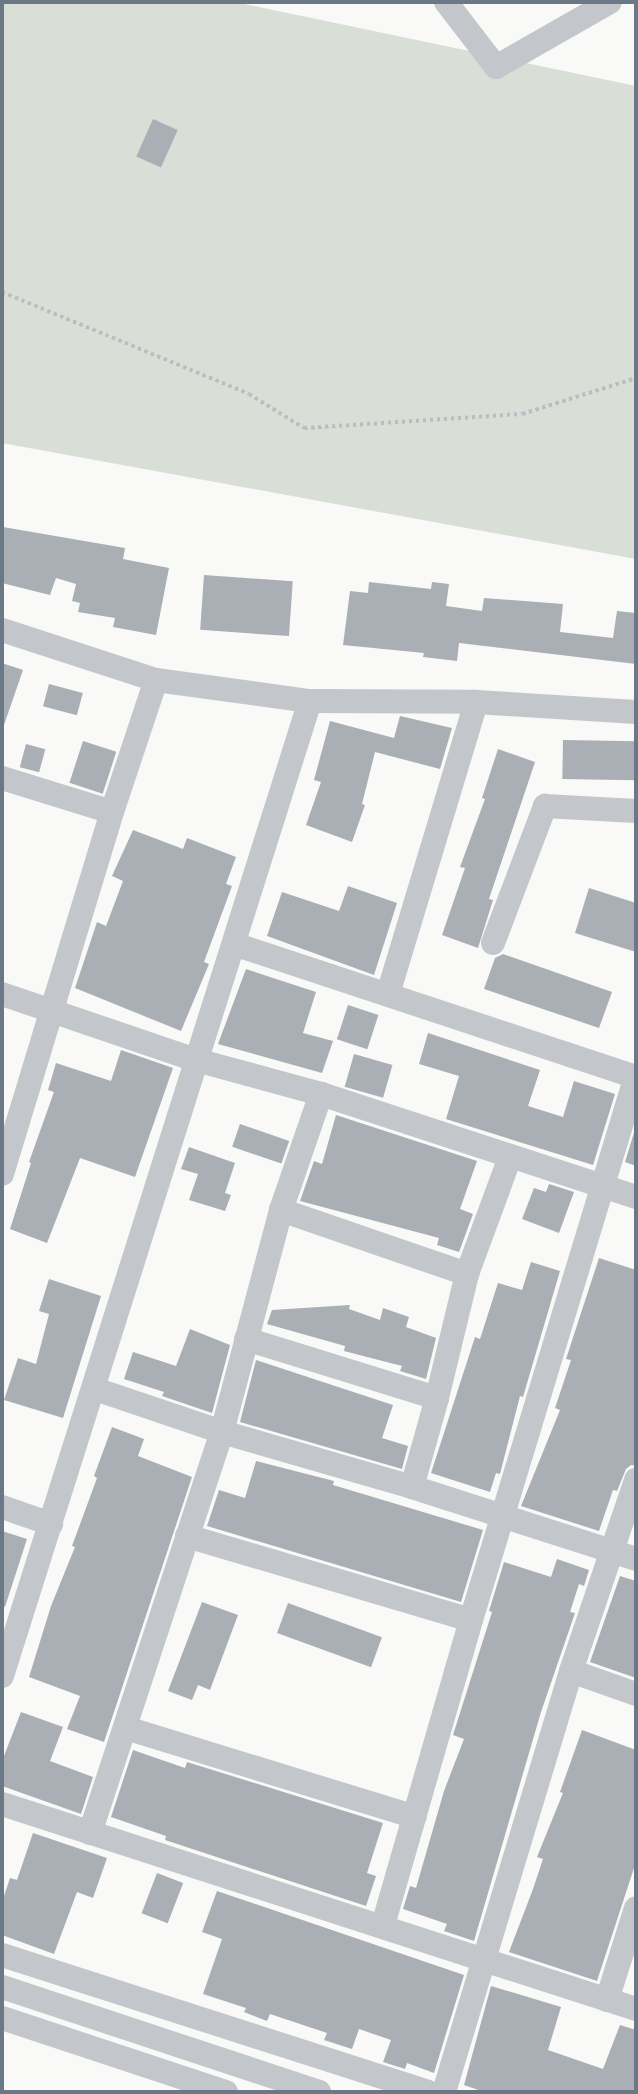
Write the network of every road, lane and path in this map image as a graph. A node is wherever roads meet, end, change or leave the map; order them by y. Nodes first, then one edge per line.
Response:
1 (446, 2) edge
2 (610, 2) edge
3 (2, 292) edge
4 (636, 377) edge
5 (2, 630) edge
6 (156, 680) junction
7 (310, 701) junction
8 (476, 702) junction
9 (636, 712) edge
10 (2, 778) edge
11 (636, 811) edge
12 (112, 812) junction
13 (493, 943) dead end
14 (234, 944) junction
15 (2, 994) edge
16 (388, 994) junction
17 (53, 1013) junction
18 (196, 1060) junction
19 (636, 1076) edge
20 (321, 1094) junction
21 (10, 1117) edge
22 (510, 1157) junction
23 (2, 1174) edge
24 (604, 1186) junction
25 (636, 1197) edge
26 (281, 1210) junction
27 (467, 1274) junction
28 (246, 1339) junction
29 (95, 1389) junction
30 (437, 1398) junction
31 (222, 1432) junction
32 (636, 1480) edge
33 (412, 1487) junction
34 (2, 1507) edge
35 (504, 1517) junction
36 (51, 1524) junction
37 (187, 1536) junction
38 (612, 1551) junction
39 (636, 1559) edge
40 (471, 1620) junction
41 (7, 1637) edge
42 (571, 1671) junction
43 (2, 1676) edge
44 (636, 1694) edge
45 (125, 1728) junction
46 (2, 1804) edge
47 (415, 1817) junction
48 (90, 1833) junction
49 (636, 1908) edge
50 (383, 1925) junction
51 (2, 1955) edge
52 (485, 1961) junction
53 (2, 1987) edge
54 (607, 2000) junction
55 (636, 2009) edge
56 (2, 2018) edge
57 (194, 2087) edge
58 (293, 2088) edge
59 (226, 2092) edge
60 (319, 2092) edge
61 (428, 2092) edge
62 (444, 2092) edge

1 - 2 street
3 - 4 path
5 - 6 street
6 - 7 street
6 - 12 street
7 - 8 street
7 - 14 street
8 - 9 street
8 - 16 street
10 - 12 street
11 - 13 street
12 - 17 street
14 - 16 street
14 - 18 street
15 - 17 street
16 - 19 street
17 - 18 street
17 - 21 street
18 - 20 street
18 - 29 street
19 - 24 street
20 - 22 street
20 - 26 street
21 - 23 street
22 - 24 street
22 - 27 street
24 - 25 street
24 - 35 street
26 - 27 street
26 - 28 street
27 - 30 street
28 - 30 street
28 - 31 street
29 - 31 street
29 - 36 street
30 - 33 street
31 - 33 street
31 - 37 street
32 - 38 street
33 - 35 street
34 - 36 street
35 - 38 street
35 - 40 street
36 - 41 street
37 - 40 street
37 - 45 street
38 - 39 street
38 - 42 street
40 - 47 street
41 - 43 street
42 - 44 street
42 - 52 street
45 - 47 street
45 - 48 street
46 - 48 street
47 - 50 street
48 - 50 street
49 - 54 street
50 - 52 street
51 - 61 street
52 - 54 street
52 - 62 street
53 - 58 street
54 - 55 street
56 - 57 street
57 - 59 street
58 - 60 street

